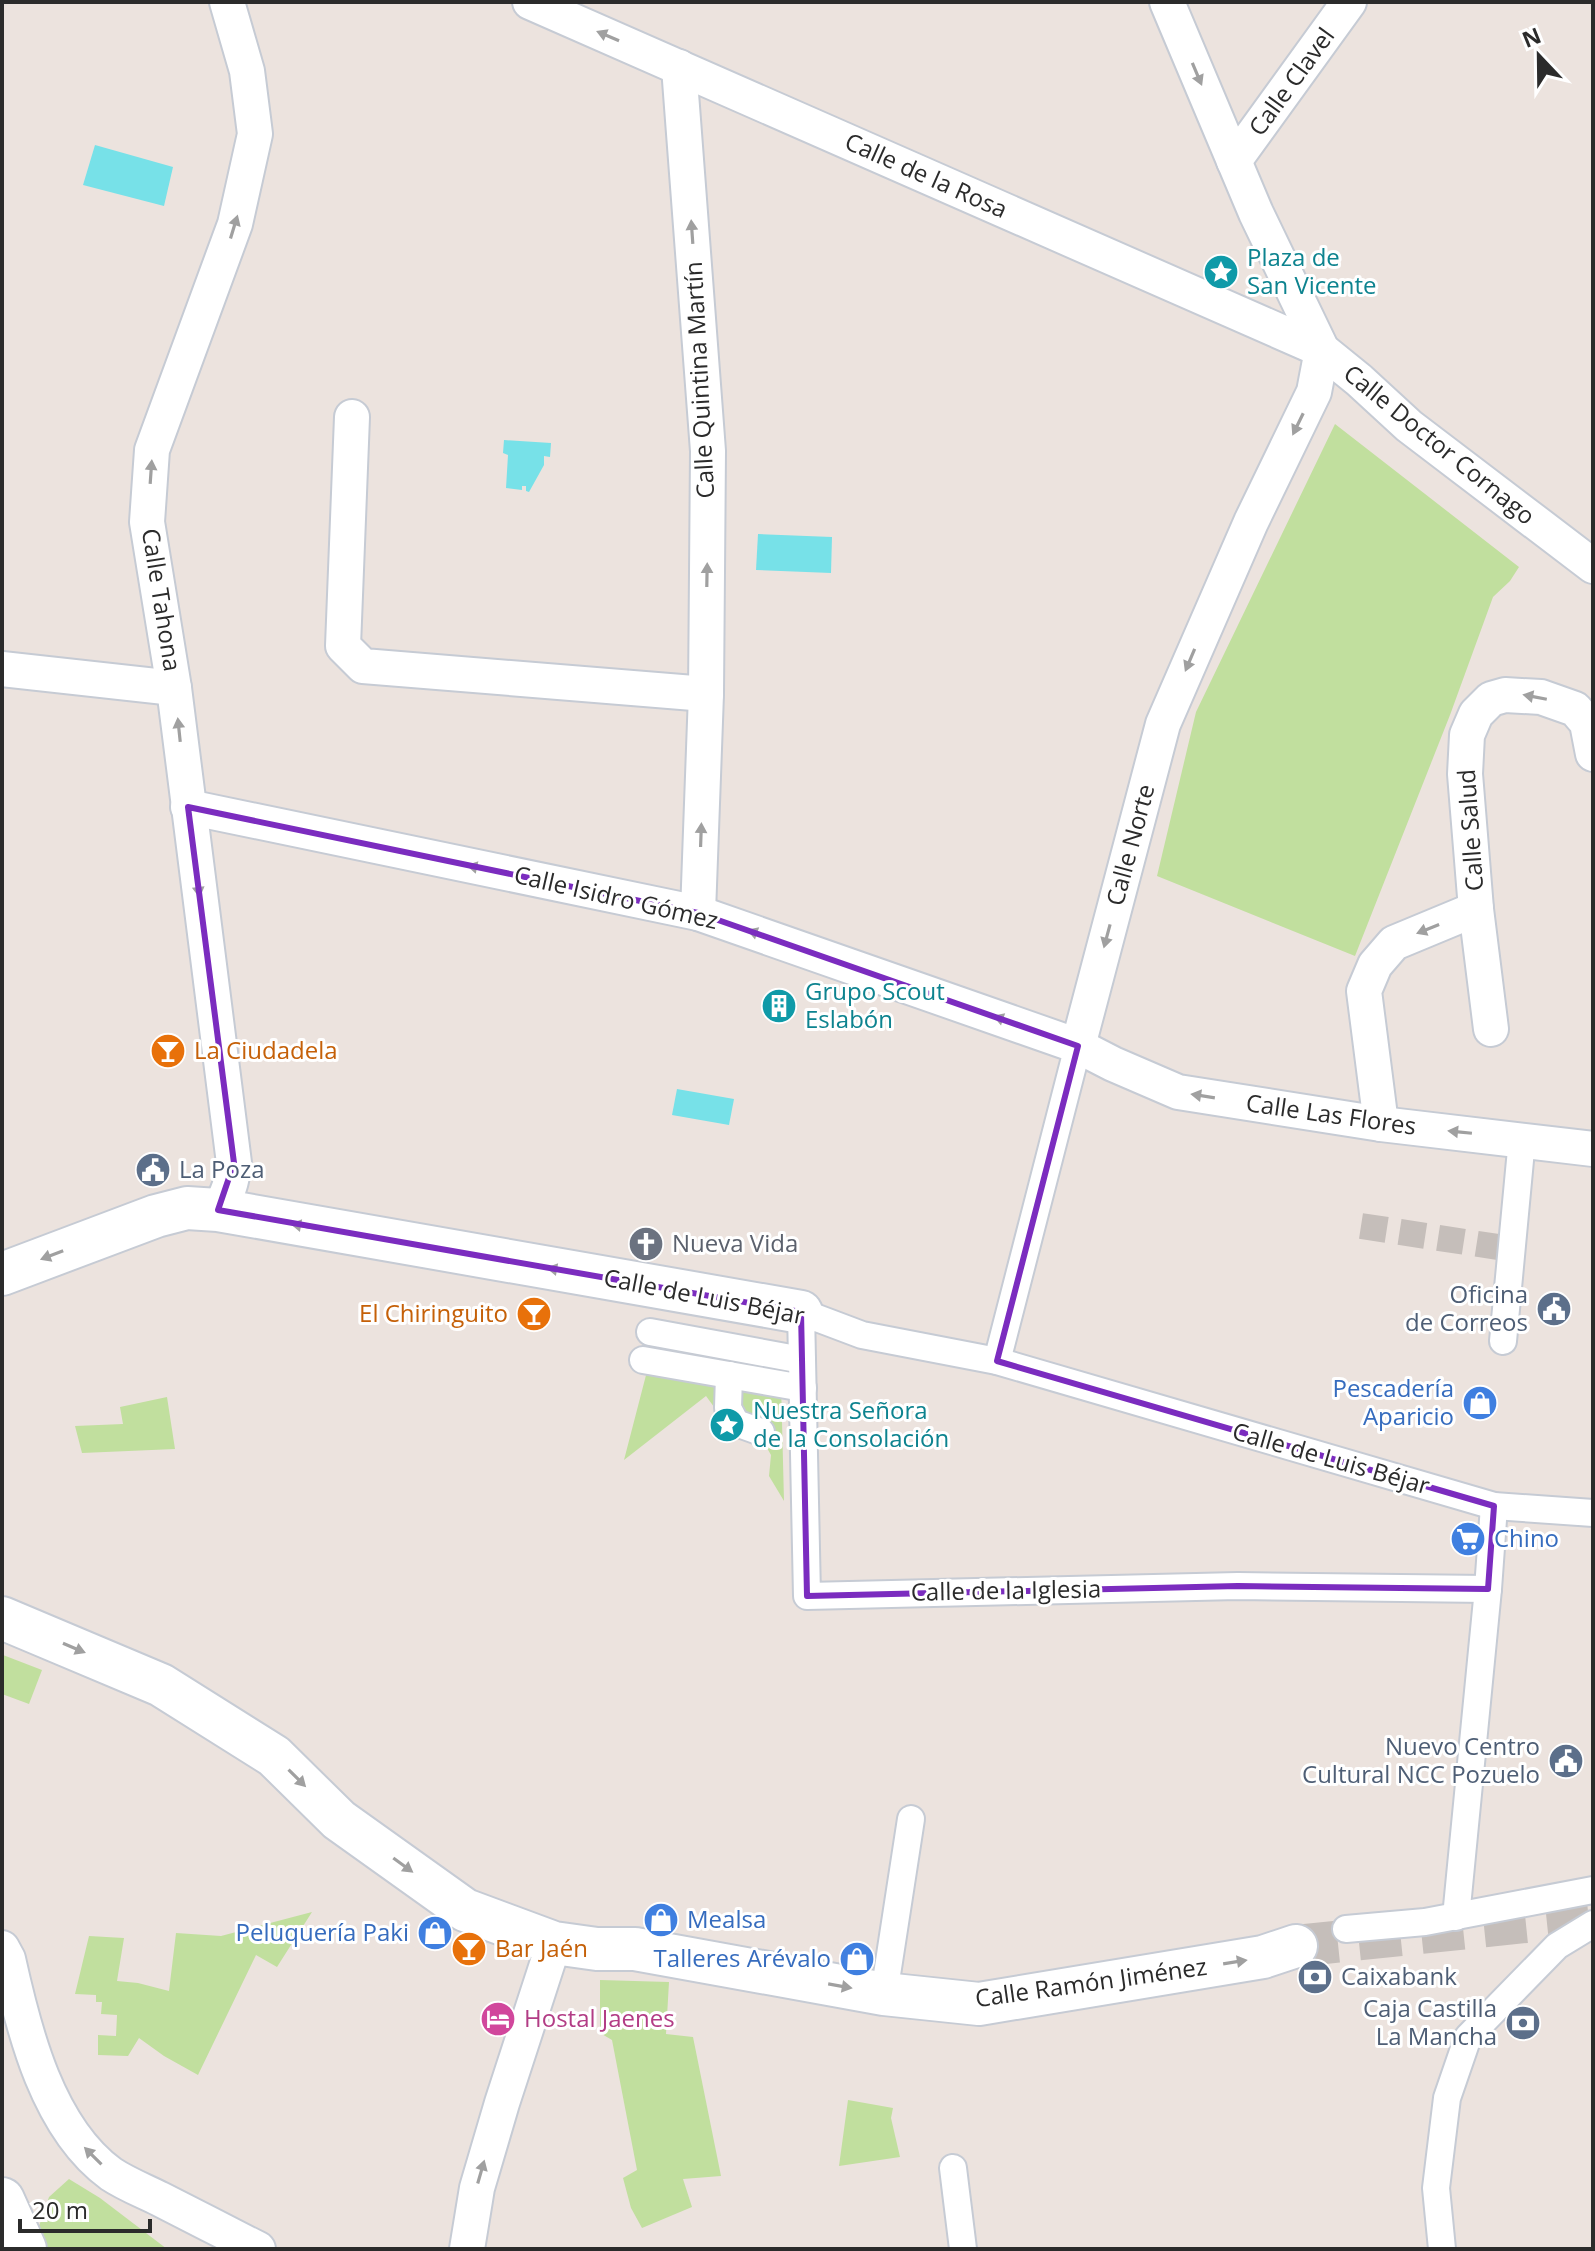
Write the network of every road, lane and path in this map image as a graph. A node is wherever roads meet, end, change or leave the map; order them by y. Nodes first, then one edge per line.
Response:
1 (227, 2) edge
2 (530, 2) edge
3 (1167, 2) edge
4 (1349, 2) edge
5 (679, 67) junction
6 (1234, 161) junction
7 (1322, 350) junction
8 (352, 417) dead end
9 (1593, 566) edge
10 (2, 669) edge
11 (174, 688) junction
12 (706, 694) junction
13 (1592, 747) edge
14 (188, 807) junction
15 (1476, 909) junction
16 (698, 913) junction
17 (1491, 1029) dead end
18 (1078, 1046) junction
19 (1381, 1124) junction
20 (1522, 1139) junction
21 (1593, 1149) edge
22 (218, 1210) junction
23 (2, 1274) edge
24 (801, 1312) junction
25 (650, 1332) dead end
26 (1503, 1341) dead end
27 (643, 1360) dead end
28 (802, 1360) junction
29 (997, 1361) junction
30 (729, 1375) junction
31 (803, 1388) junction
32 (761, 1432) dead end
33 (1494, 1506) junction
34 (1593, 1513) edge
35 (1488, 1589) junction
36 (2, 1618) edge
37 (911, 1819) dead end
38 (1593, 1890) edge
39 (1456, 1917) junction
40 (1593, 1924) edge
41 (1346, 1929) dead end
42 (554, 1943) junction
43 (1296, 1946) tunnel mouth
44 (2, 1948) edge
45 (884, 1994) junction
46 (953, 2168) dead end
47 (2, 2200) edge
48 (24, 2249) edge
49 (258, 2249) edge
50 (467, 2249) edge
51 (963, 2249) edge
52 (1442, 2249) edge

11 -> 1 street, Calle Tahona
5 -> 2 street, Calle de la Rosa
3 -> 6 street, Calle Doctor Cornago
4 - 6 street, Calle Clavel
5 - 7 street, Calle de la Rosa
12 -> 5 street, Calle Quintina Martín
6 - 7 street, Calle Doctor Cornago
7 - 9 street, Calle Doctor Cornago
7 -> 18 street, Calle Norte
8 - 12 street
10 - 11 street
14 -> 11 street, Calle Tahona
16 -> 12 street, Calle Quintina Martín
13 -> 15 street, Calle Salud
16 -> 14 street, Calle Isidro Gómez
14 -> 22 street, Calle Tahona
15 - 17 street
15 -> 19 street, Calle Salud
18 -> 16 street, Calle Isidro Gómez
19 -> 18 street, Calle Las Flores
18 - 29 street, Calle Norte
20 -> 19 street, Calle Las Flores
20 - 21 street, Calle Las Flores
20 - 26 street
22 -> 23 street, Calle de Luis Béjar
24 -> 22 street, Calle de Luis Béjar
24 - 28 street, Calle de la Iglesia
24 - 29 street, Calle de Luis Béjar
25 - 28 street
27 - 30 street
28 - 31 street, Calle de la Iglesia
29 - 33 street, Calle de Luis Béjar
30 - 31 street
30 - 32 street
31 - 35 street, Calle de la Iglesia
33 - 34 street, Calle de Luis Béjar
33 - 35 street
35 - 39 street
36 -> 42 street, Calle Ramón Jiménez
37 - 45 street
38 - 39 street
39 - 41 street
40 - 52 street
42 -> 45 street, Calle Ramón Jiménez
50 -> 42 street
45 -> 43 street, Calle Ramón Jiménez
49 -> 44 street
46 - 51 street
47 - 48 main road

